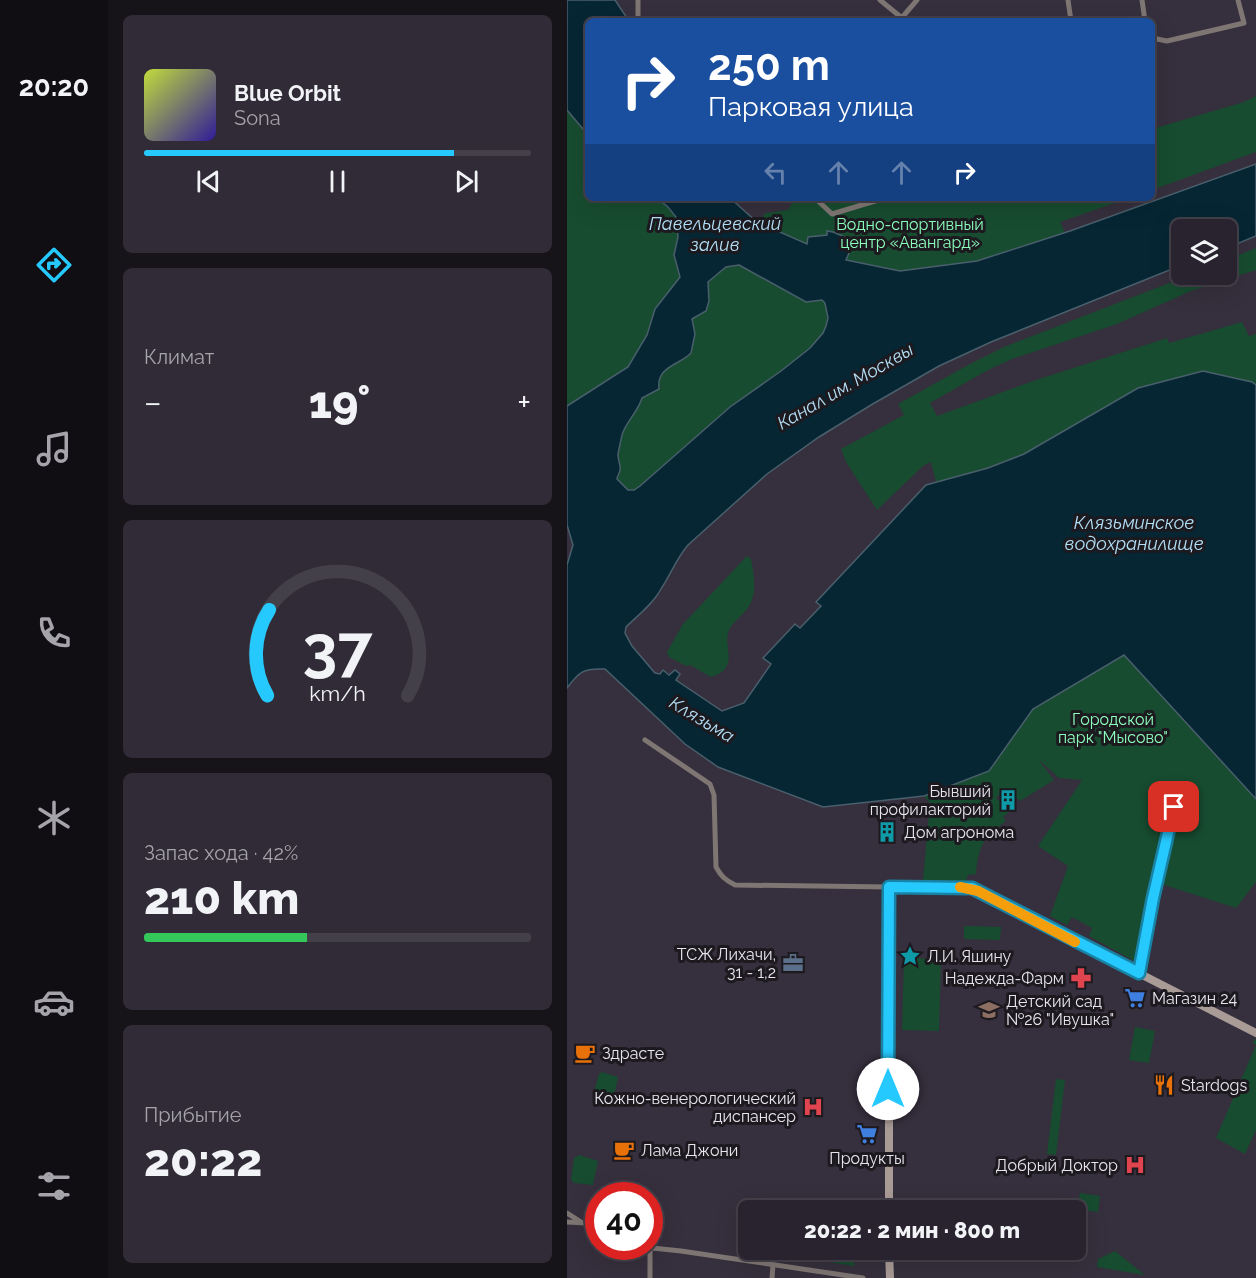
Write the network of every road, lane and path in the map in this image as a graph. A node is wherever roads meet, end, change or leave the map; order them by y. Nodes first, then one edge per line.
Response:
1 (638, 0) edge
2 (880, 0) edge
3 (917, 0) edge
4 (1068, 0) edge
5 (1142, 0) edge
6 (1238, 0) edge
7 (638, 18) edge
8 (898, 18) edge
9 (902, 18) edge
10 (1071, 18) edge
11 (1145, 18) edge
12 (1155, 39) edge
13 (818, 201) edge
14 (875, 201) edge
15 (645, 740) dead end
16 (1174, 807) dead end
17 (889, 887) junction
18 (1139, 973) junction
19 (1256, 1033) edge
20 (889, 1200) edge
21 (567, 1213) edge
22 (567, 1222) edge
23 (581, 1222) junction
24 (585, 1224) edge
25 (663, 1251) edge
26 (650, 1260) edge
27 (889, 1260) edge
28 (773, 1265) junction
29 (650, 1278) edge
30 (772, 1278) edge
31 (863, 1278) edge
32 (890, 1278) edge

1 - 7 street
2 - 8 street
3 - 9 street
4 - 10 street
5 - 11 street
6 - 12 street
13 - 14 street
15 - 17 street
16 - 18 street
17 - 18 street
17 - 20 street
18 - 19 street
21 - 23 street
22 - 23 street
23 - 24 street
25 - 28 street
26 - 29 street
27 - 32 street
28 - 30 street
28 - 31 street

